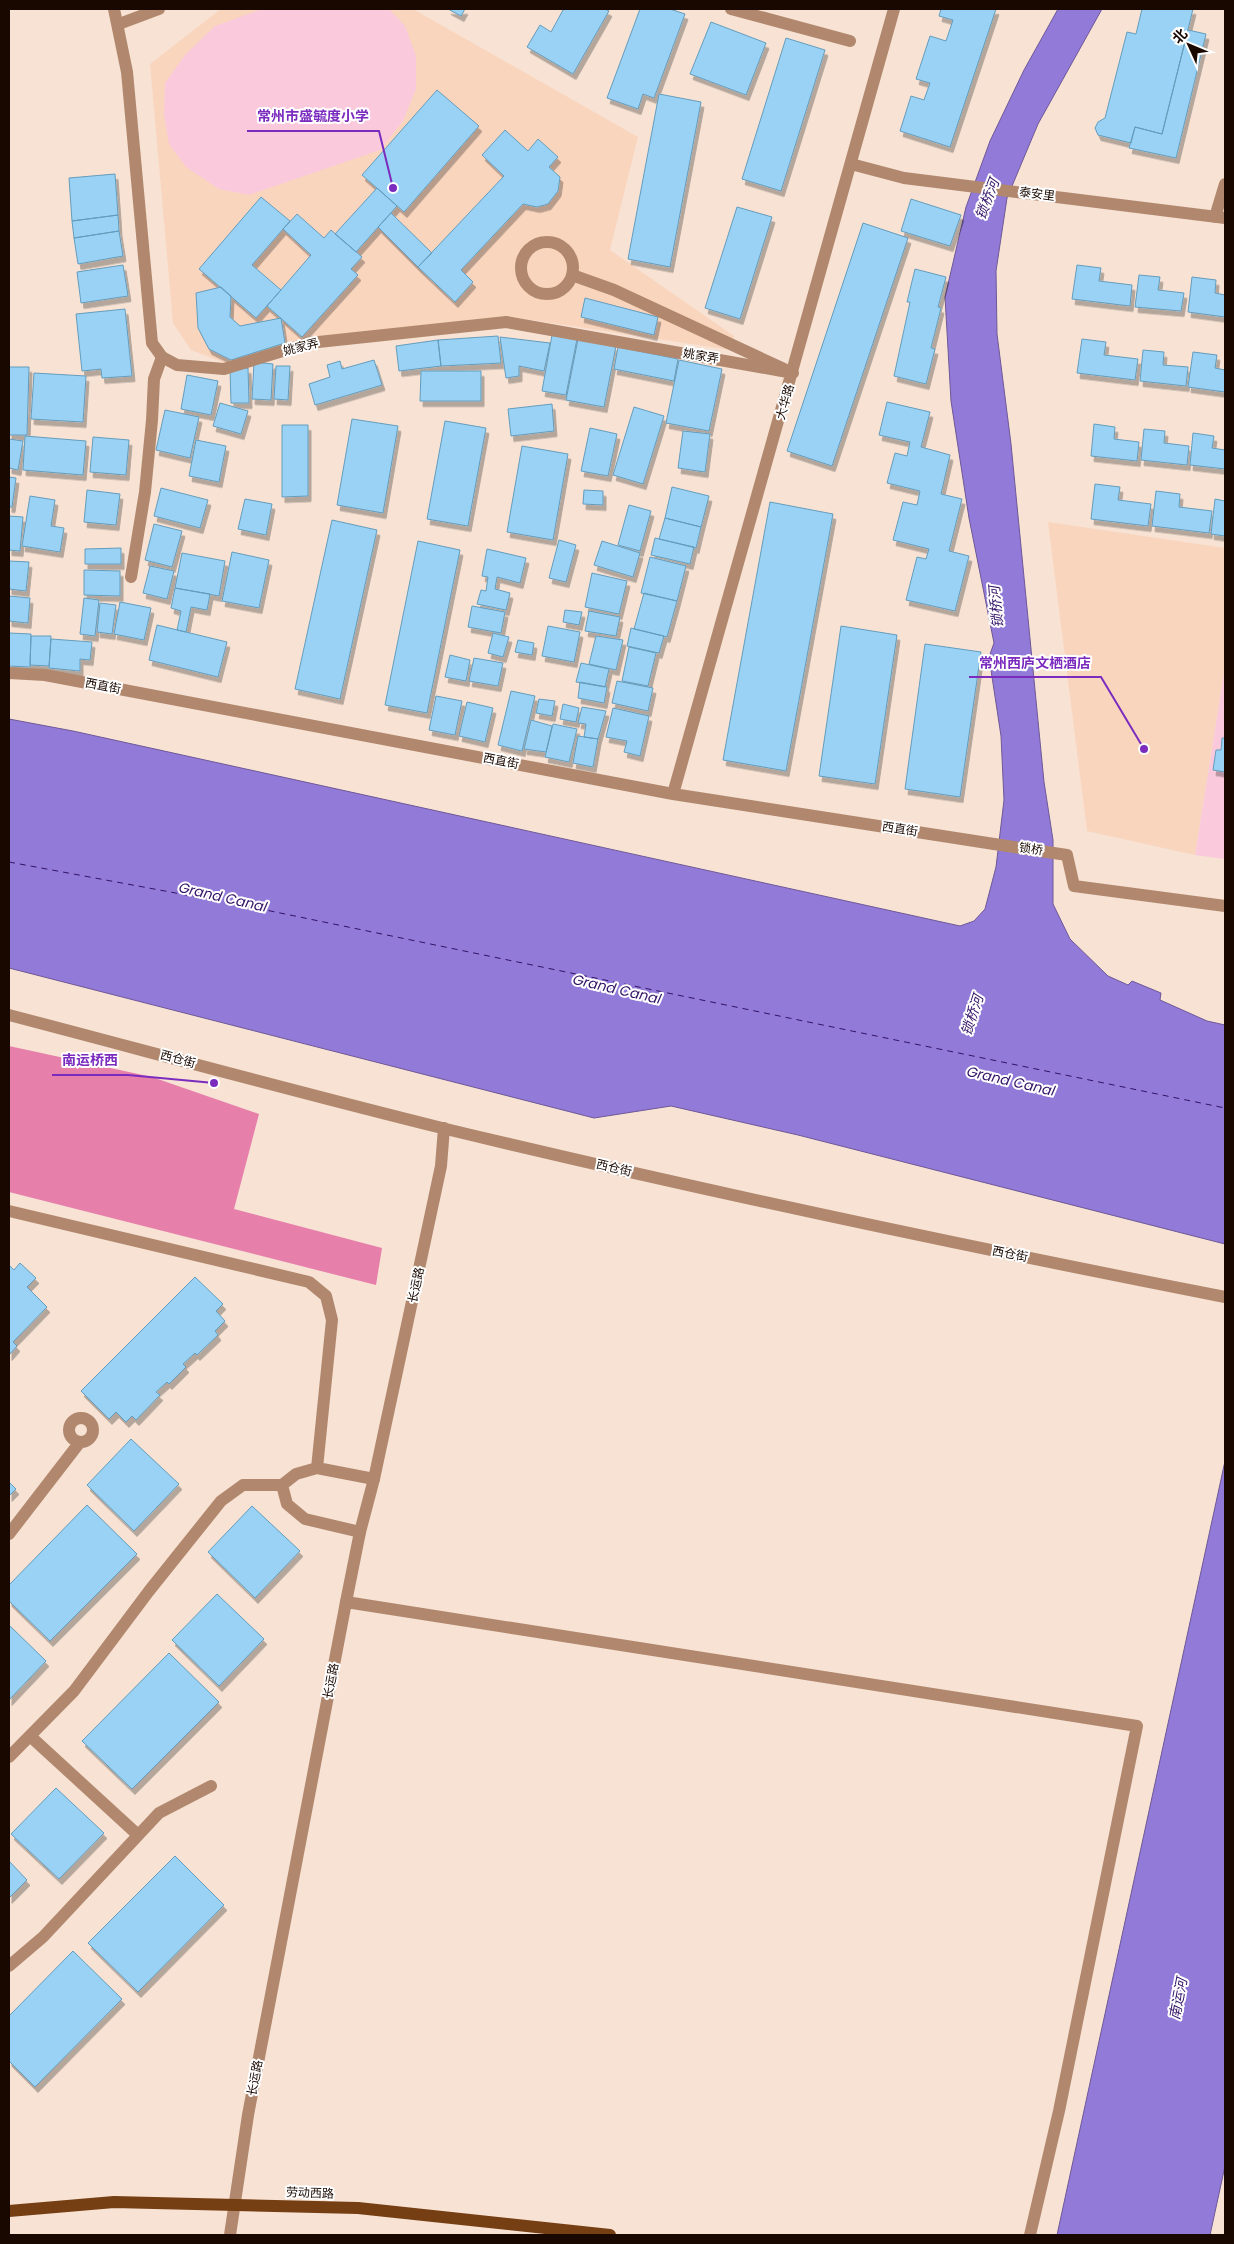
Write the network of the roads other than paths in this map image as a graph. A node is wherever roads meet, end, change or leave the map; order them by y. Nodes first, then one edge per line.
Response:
1 (114, 9) edge
2 (158, 9) edge
3 (732, 9) edge
4 (894, 9) edge
5 (774, 14) edge
6 (119, 24) junction
7 (850, 41) dead end
8 (851, 164) junction
9 (1225, 184) edge
10 (1220, 217) edge
11 (572, 275) junction
12 (162, 357) junction
13 (793, 373) junction
14 (131, 577) dead end
15 (9, 673) edge
16 (673, 794) junction
17 (994, 844) joint
18 (1225, 906) edge
19 (9, 1015) edge
20 (444, 1128) junction
21 (9, 1211) edge
22 (1225, 1296) edge
23 (80, 1442) dead end
24 (317, 1468) junction
25 (374, 1479) junction
26 (282, 1485) junction
27 (360, 1532) junction
28 (9, 1534) edge
29 (346, 1602) junction
30 (30, 1736) junction
31 (10, 1755) edge
32 (211, 1786) dead end
33 (138, 1835) junction
34 (9, 1966) edge
35 (235, 2204) junction
36 (9, 2211) edge
37 (230, 2235) edge
38 (610, 2235) edge
39 (1030, 2235) edge

1 - 6 street
2 - 6 street
3 - 5 street
4 - 8 street, 大华路
5 - 7 street
6 - 12 street
8 - 10 street, 泰安里
8 - 13 street, 大华路
9 - 10 street
11 - 11 street
11 - 13 street
12 - 13 street, 姚家弄
12 - 14 street
13 - 16 street, 大华路
15 - 16 street, 西直街
16 - 17 street, 西直街
17 - 18 street, 锁桥
19 - 20 street, 西仓街
20 - 22 street, 西仓街
20 - 25 street, 长运路
21 - 24 street
23 - 28 street
24 - 25 street
24 - 26 street
25 - 27 street, 长运路
26 - 27 street
26 - 30 street
27 - 29 street, 长运路
29 - 35 street, 长运路
29 - 39 street
30 - 31 street
30 - 33 street
32 - 33 street
33 - 34 street
35 - 36 main road, 劳动西路
35 - 37 street, 长运路
35 - 38 main road, 劳动西路

